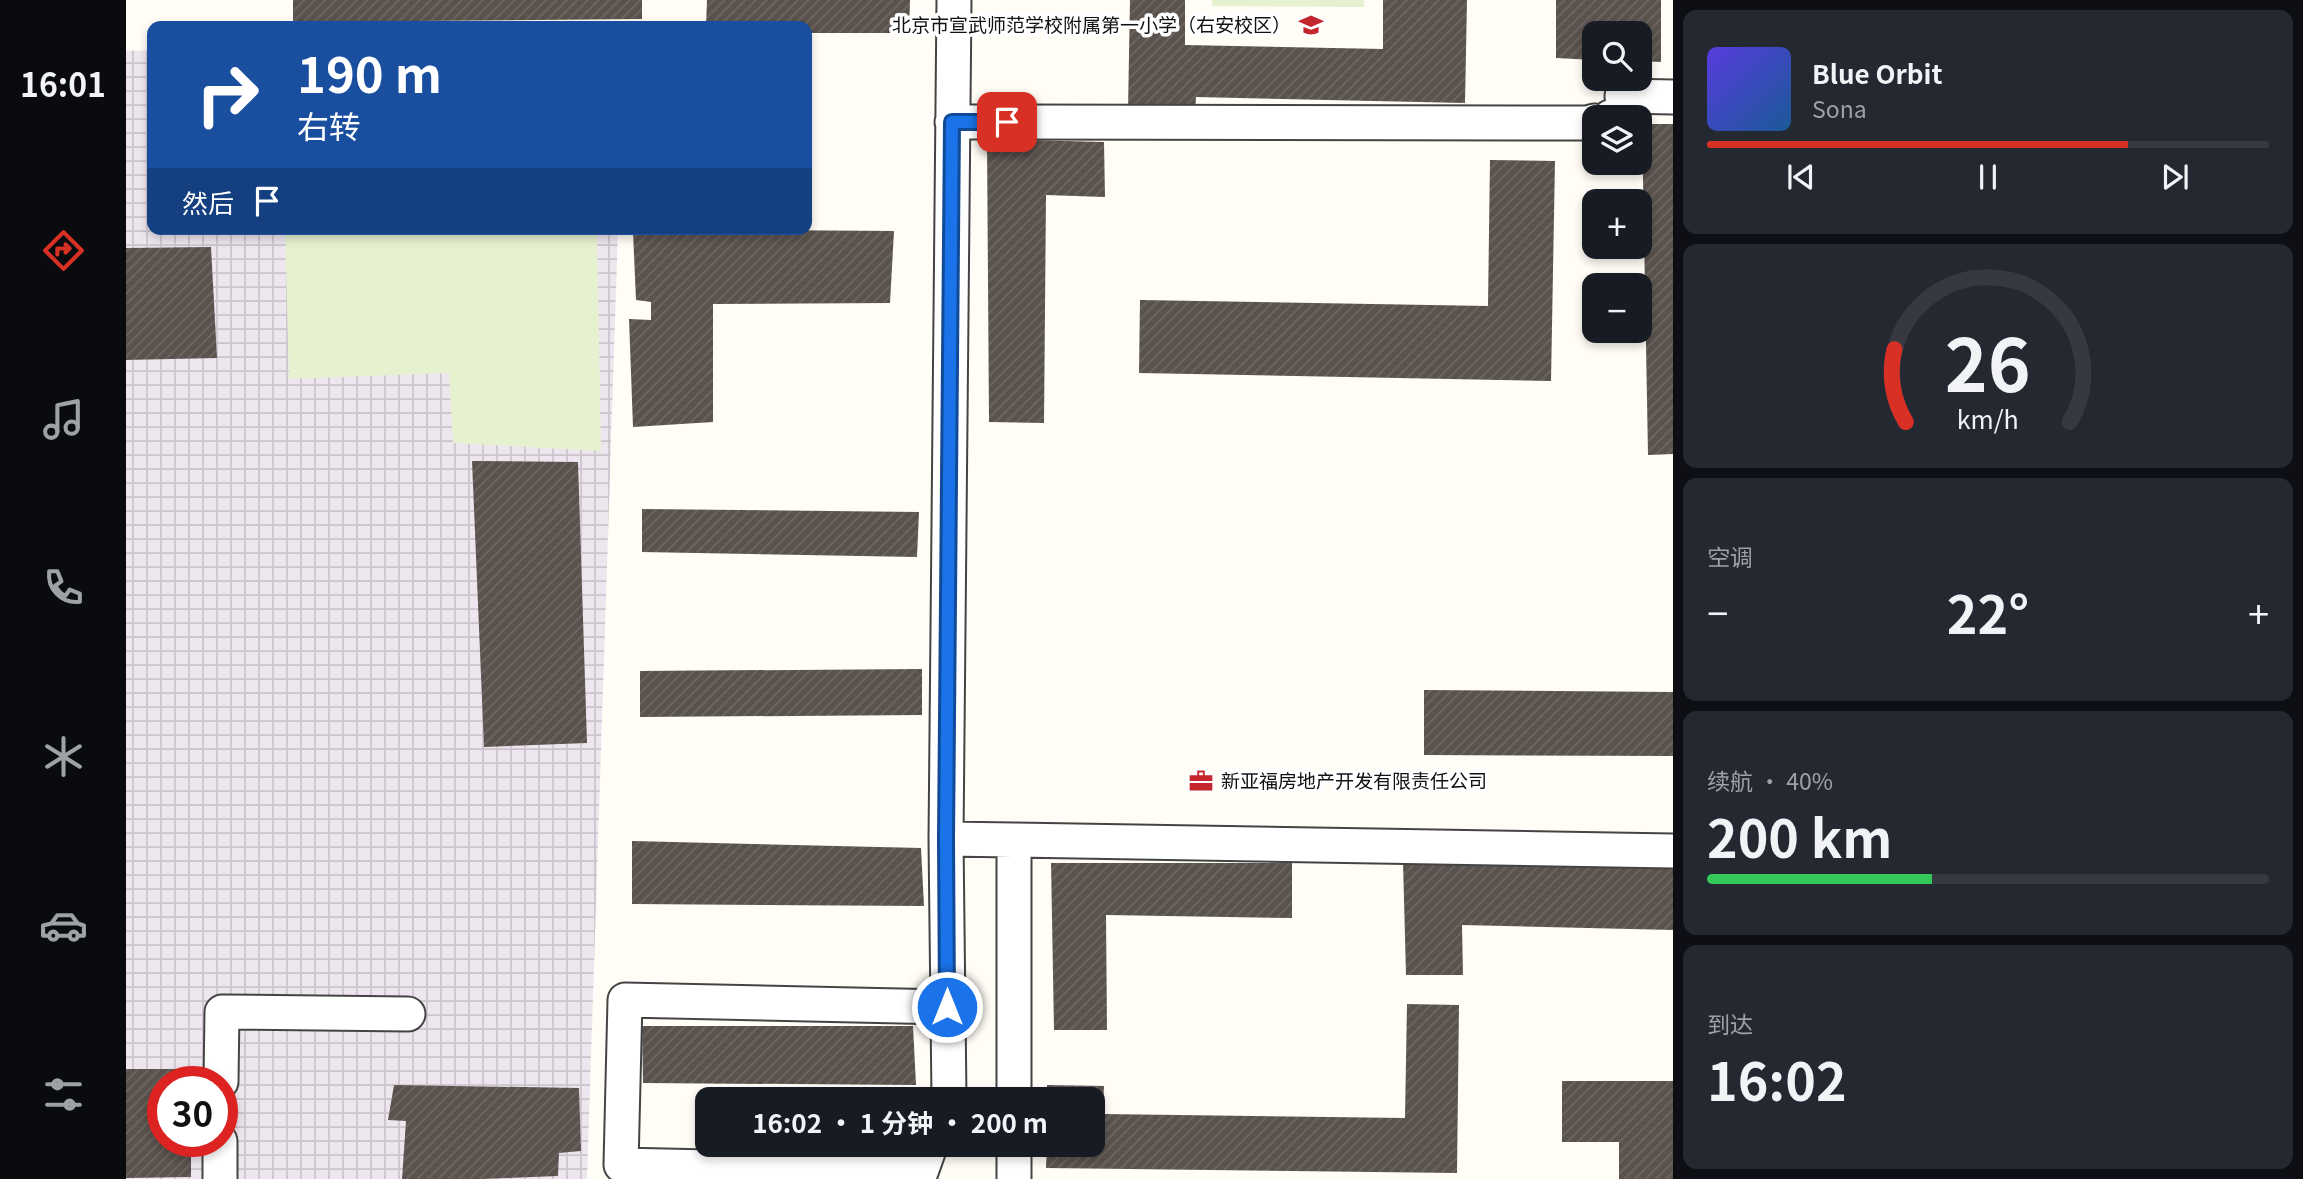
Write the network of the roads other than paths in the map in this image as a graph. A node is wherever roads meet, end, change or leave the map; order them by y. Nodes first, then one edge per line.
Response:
1 (954, 0) edge
2 (1673, 97) edge
3 (1623, 105) edge
4 (1582, 121) edge
5 (952, 122) junction
6 (946, 839) junction
7 (1014, 840) junction
8 (1673, 851) edge
9 (947, 1007) junction
10 (408, 1014) dead end
11 (221, 1066) edge
12 (949, 1087) edge
13 (1014, 1087) edge
14 (220, 1157) edge
15 (926, 1157) edge
16 (1014, 1157) edge
17 (220, 1179) edge
18 (1014, 1179) edge

1 - 5 street
2 - 3 street
4 - 5 street
5 - 6 street
6 - 7 street
6 - 9 street
7 - 8 street
7 - 13 street
9 - 12 street
9 - 15 street
10 - 11 street
14 - 17 street
16 - 18 street

